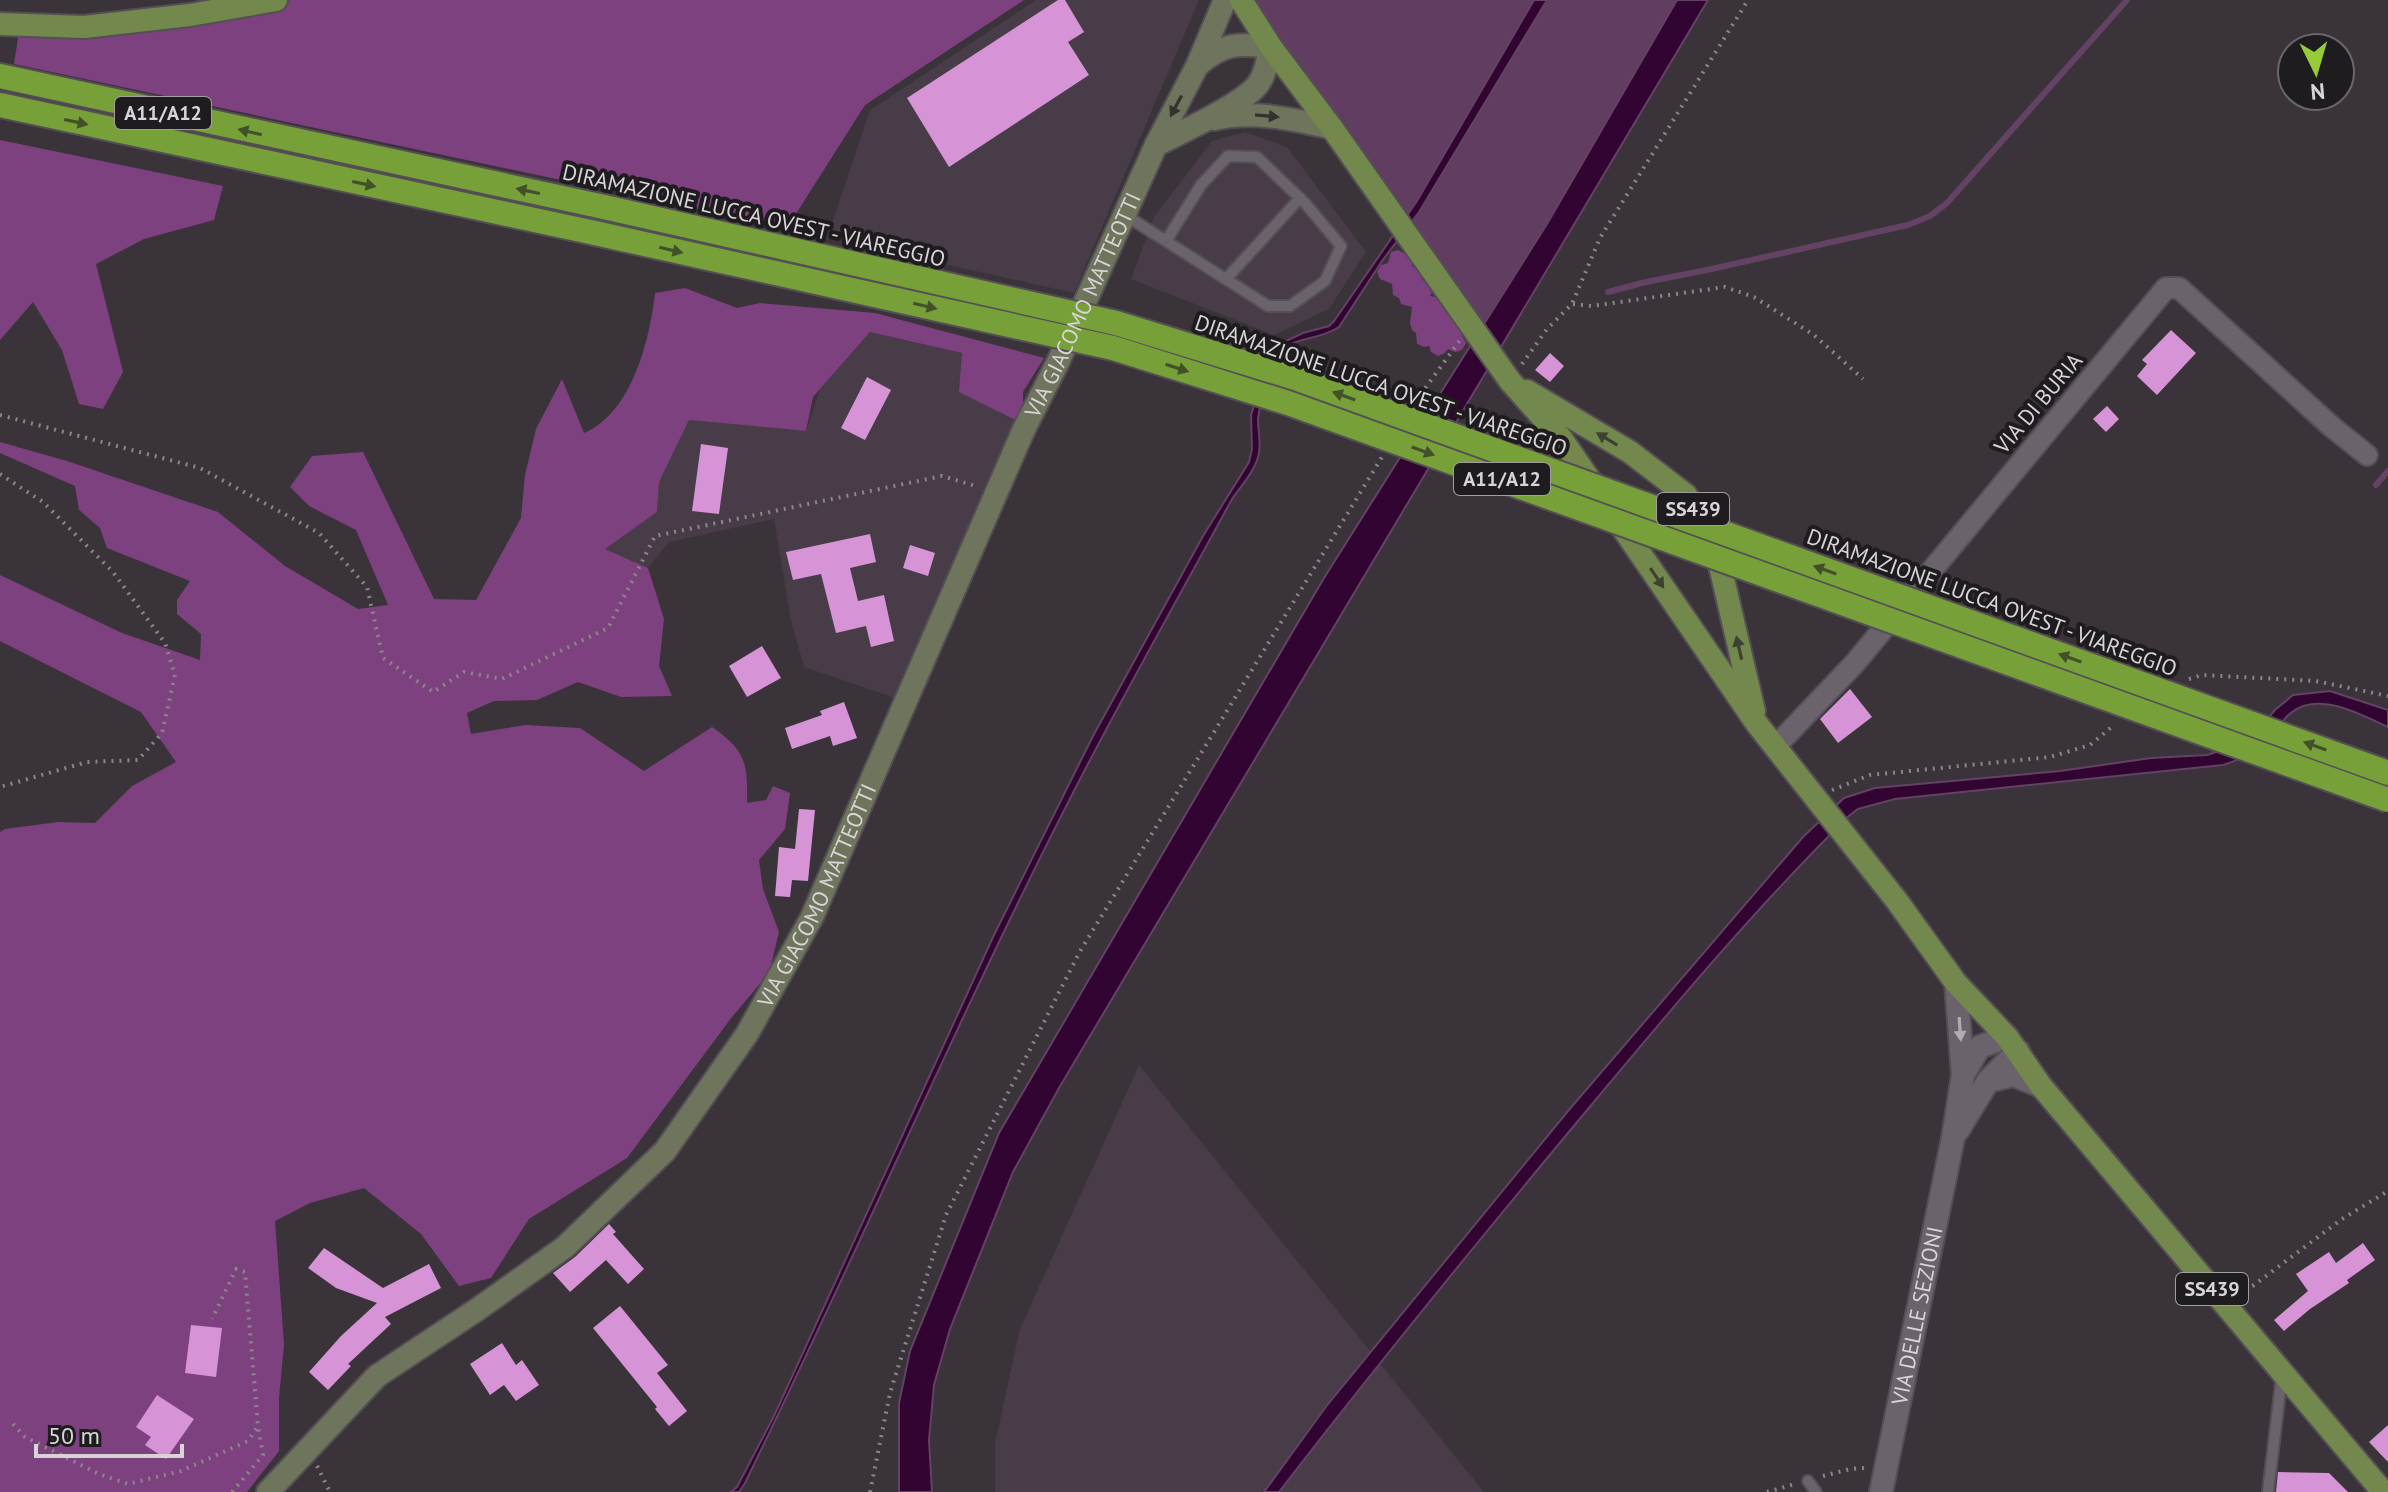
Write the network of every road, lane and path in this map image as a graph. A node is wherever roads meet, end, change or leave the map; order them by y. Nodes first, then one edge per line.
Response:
1 (276, 0) edge
2 (1225, 0) edge
3 (1241, 0) edge
4 (1748, 0) edge
5 (0, 24) edge
6 (1271, 47) junction
7 (1197, 66) junction
8 (0, 76) edge
9 (0, 105) edge
10 (1201, 122) junction
11 (1332, 128) junction
12 (1156, 145) junction
13 (1300, 198) junction
14 (1124, 215) junction
15 (1166, 241) junction
16 (1226, 279) junction
17 (1572, 304) junction
18 (1471, 326) junction
19 (1863, 379) dead end
20 (1510, 381) junction
21 (1409, 412) dead end
22 (0, 415) edge
23 (1385, 451) dead end
24 (2367, 455) dead end
25 (0, 474) edge
26 (996, 492) junction
27 (2188, 679) dead end
28 (2388, 696) edge
29 (2125, 716) dead end
30 (1757, 724) junction
31 (1775, 747) junction
32 (2388, 773) edge
33 (0, 787) edge
34 (2388, 800) edge
35 (1818, 802) junction
36 (1956, 983) junction
37 (2012, 1044) junction
38 (1963, 1075) junction
39 (1988, 1081) junction
40 (2041, 1086) junction
41 (1953, 1138) junction
42 (2388, 1191) edge
43 (2223, 1302) junction
44 (212, 1319) dead end
45 (2283, 1373) junction
46 (13, 1424) dead end
47 (258, 1426) junction
48 (1808, 1481) dead end
49 (232, 1492) edge
50 (268, 1492) edge
51 (870, 1492) edge
52 (1816, 1492) edge
53 (1881, 1492) edge
54 (2268, 1492) edge
55 (2383, 1492) edge

1 - 5 main road
2 - 7 main road, VIA GIACOMO MATTEOTTI
3 - 6 main road, SS439
4 - 17 path
6 - 7 main road
6 - 10 main road
6 - 11 main road, SS439
7 -> 12 main road, VIA GIACOMO MATTEOTTI
32 -> 8 highway, DIRAMAZIONE LUCCA OVEST - VIAREGGIO / A11/A12, bridge
9 -> 34 highway, A11/A12, bridge
10 -> 11 main road
10 - 12 main road
11 - 18 main road, SS439
12 - 14 main road, VIA GIACOMO MATTEOTTI
13 - 15 lane
13 - 16 lane
13 - 16 lane
14 - 15 lane
14 - 26 main road, VIA GIACOMO MATTEOTTI
15 - 16 lane
17 - 19 path
17 - 20 path
18 - 20 main road, SS439
18 - 21 path
20 -> 30 main road, SS439
30 -> 20 main road, SS439
22 - 26 path
23 - 51 path
24 - 31 street, VIA DI BURIA
25 - 33 path
26 - 50 main road, VIA GIACOMO MATTEOTTI
27 - 28 path
29 - 35 path
30 - 31 main road, SS439
31 - 35 main road, SS439
35 - 36 main road, SS439
36 - 37 main road, SS439
36 -> 38 street, VIA DELLE SEZIONI
37 - 38 street, VIA DELLE SEZIONI
37 - 39 street, VIA DELLE SEZIONI
37 - 40 main road, SS439
38 - 41 street, VIA DELLE SEZIONI
39 - 40 street
39 - 41 street, VIA DELLE SEZIONI
40 - 43 main road, SS439
41 - 53 street, VIA DELLE SEZIONI
42 - 43 path
43 - 45 main road, SS439
44 - 47 path
45 - 54 lane
45 - 55 main road, SS439
46 - 47 path
47 - 49 path
48 - 52 lane

